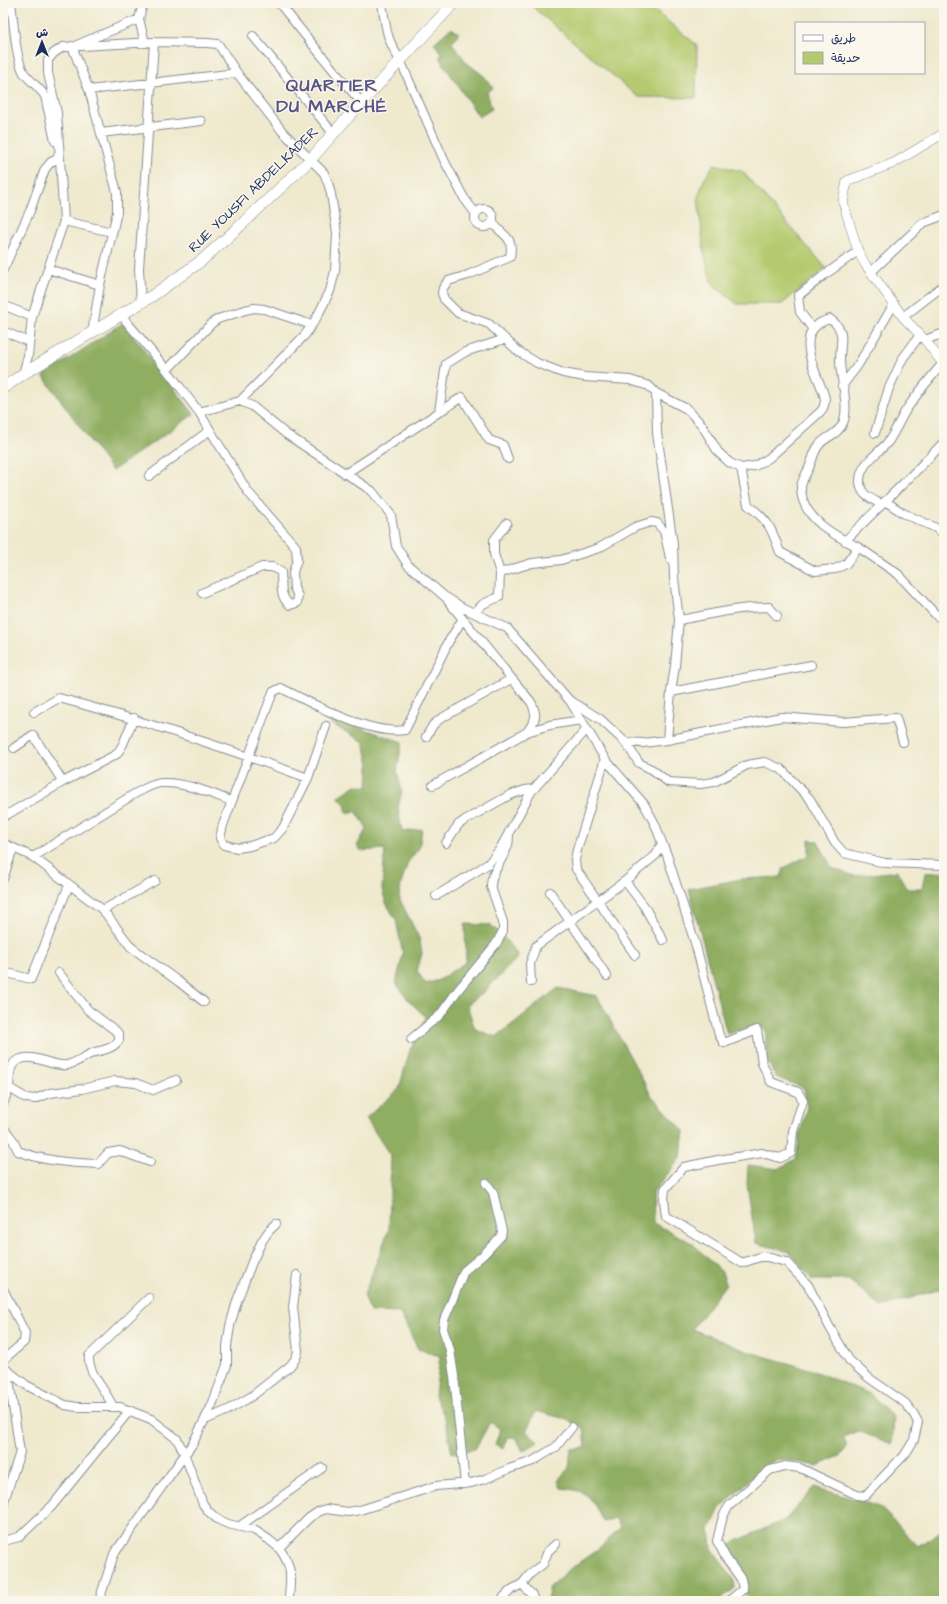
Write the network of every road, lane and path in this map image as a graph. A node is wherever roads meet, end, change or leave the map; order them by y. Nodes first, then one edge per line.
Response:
1 (11, 3) edge
2 (143, 3) edge
3 (279, 3) edge
4 (382, 3) edge
5 (454, 3) edge
6 (140, 19) junction
7 (253, 36) dead end
8 (154, 42) junction
9 (145, 43) junction
10 (72, 46) junction
11 (400, 60) junction
12 (237, 73) junction
13 (151, 82) junction
14 (89, 90) junction
15 (361, 102) junction
16 (201, 121) dead end
17 (148, 127) junction
18 (101, 133) junction
19 (333, 133) junction
20 (944, 133) edge
21 (59, 158) junction
22 (310, 160) junction
23 (476, 211) junction
24 (944, 215) edge
25 (64, 221) junction
26 (493, 225) junction
27 (112, 232) junction
28 (858, 251) junction
29 (48, 269) junction
30 (3, 270) edge
31 (871, 272) junction
32 (100, 284) junction
33 (944, 285) edge
34 (141, 303) junction
35 (894, 304) junction
36 (4, 307) edge
37 (121, 315) junction
38 (32, 317) junction
39 (903, 317) junction
40 (312, 325) junction
41 (812, 328) junction
42 (3, 331) edge
43 (92, 333) junction
44 (944, 333) edge
45 (923, 338) junction
46 (505, 339) junction
47 (29, 342) junction
48 (840, 350) junction
49 (858, 364) junction
50 (943, 364) edge
51 (167, 370) junction
52 (23, 374) junction
53 (842, 386) junction
54 (4, 387) edge
55 (656, 393) junction
56 (240, 401) junction
57 (199, 412) junction
58 (439, 412) junction
59 (210, 430) junction
60 (875, 433) dead end
61 (944, 442) edge
62 (508, 459) dead end
63 (741, 468) junction
64 (345, 474) junction
65 (149, 476) dead end
66 (883, 502) junction
67 (507, 523) dead end
68 (944, 534) edge
69 (845, 541) junction
70 (858, 547) junction
71 (674, 572) junction
72 (500, 573) junction
73 (202, 593) dead end
74 (444, 596) junction
75 (474, 613) junction
76 (777, 616) dead end
77 (462, 620) junction
78 (679, 620) junction
79 (944, 620) edge
80 (811, 665) dead end
81 (511, 679) junction
82 (670, 692) junction
83 (570, 701) junction
84 (34, 712) dead end
85 (134, 718) junction
86 (581, 720) junction
87 (326, 726) dead end
88 (587, 730) junction
89 (527, 732) junction
90 (426, 737) dead end
91 (667, 740) junction
92 (625, 742) junction
93 (903, 742) dead end
94 (14, 748) dead end
95 (249, 756) junction
96 (605, 759) junction
97 (308, 778) junction
98 (63, 782) junction
99 (433, 785) dead end
100 (534, 789) junction
101 (231, 801) junction
102 (3, 817) edge
103 (509, 832) junction
104 (3, 843) edge
105 (446, 843) dead end
106 (662, 843) junction
107 (13, 848) junction
108 (33, 857) junction
109 (944, 865) edge
110 (3, 879) edge
111 (625, 880) junction
112 (155, 881) dead end
113 (69, 885) junction
114 (550, 892) dead end
115 (436, 896) dead end
116 (598, 901) junction
117 (103, 910) junction
118 (570, 922) junction
119 (662, 940) dead end
120 (635, 955) dead end
121 (3, 972) edge
122 (59, 973) dead end
123 (607, 976) dead end
124 (531, 982) dead end
125 (204, 1002) dead end
126 (411, 1039) dead end
127 (176, 1080) dead end
128 (9, 1088) junction
129 (3, 1104) edge
130 (3, 1127) edge
131 (150, 1162) dead end
132 (486, 1183) dead end
133 (276, 1224) dead end
134 (297, 1274) dead end
135 (3, 1289) edge
136 (149, 1298) dead end
137 (3, 1360) edge
138 (6, 1370) edge
139 (113, 1406) junction
140 (130, 1410) junction
141 (205, 1420) junction
142 (572, 1427) dead end
143 (184, 1453) junction
144 (322, 1468) dead end
145 (465, 1484) junction
146 (3, 1512) edge
147 (240, 1526) junction
148 (3, 1541) edge
149 (556, 1544) dead end
150 (279, 1548) junction
151 (522, 1584) junction
152 (289, 1600) dead end
153 (99, 1601) edge
154 (500, 1601) edge
155 (534, 1601) edge
156 (728, 1601) edge

1 - 21 street
2 - 6 street
3 - 15 street
4 - 11 street
5 - 11 main road, RUE YOUSFI ABDELKADER
6 - 9 street
6 - 10 street
7 - 19 street
8 - 9 street
8 - 12 street
8 - 13 street
9 - 10 street
10 - 14 street
10 - 21 street
11 - 15 main road, RUE YOUSFI ABDELKADER
11 - 23 street
12 - 13 street
12 - 22 street
13 - 14 street
13 - 17 street
14 - 18 street
15 - 19 main road, RUE YOUSFI ABDELKADER
16 - 17 street
17 - 18 street
17 - 34 street
18 - 27 street
19 - 22 main road, RUE YOUSFI ABDELKADER
20 - 28 street
21 - 25 street
21 - 30 street
22 - 34 main road, RUE YOUSFI ABDELKADER
22 - 40 street
23 - 26 street
23 - 26 street
24 - 31 street
25 - 27 street
25 - 29 street
26 - 46 street
27 - 32 street
28 - 31 street
28 - 41 street
29 - 32 street
29 - 38 street
31 - 35 street
32 - 43 street
33 - 39 street
34 - 37 main road, RUE YOUSFI ABDELKADER
35 - 39 street
35 - 49 street
36 - 38 street
37 - 43 main road, RUE YOUSFI ABDELKADER
37 - 51 street
38 - 47 street
39 - 45 street
40 - 51 street
40 - 56 street
41 - 48 street
41 - 63 street
42 - 47 street
43 - 52 main road, RUE YOUSFI ABDELKADER
44 - 45 street
45 - 50 street
45 - 60 street
46 - 55 street
46 - 58 street
47 - 52 street
48 - 49 street
48 - 53 street
49 - 53 street
50 - 66 street
51 - 57 street
52 - 54 main road, RUE YOUSFI ABDELKADER
53 - 69 street
55 - 63 street
55 - 71 street
56 - 57 street
56 - 64 street
57 - 59 street
58 - 62 street
58 - 64 street
59 - 65 street
59 - 73 street
61 - 66 street
63 - 70 street
64 - 74 street
66 - 68 street
66 - 69 street
67 - 72 street
69 - 70 street
70 - 79 street
71 - 72 street
71 - 78 street
72 - 75 street
74 - 75 street
74 - 77 street
75 - 83 street
76 - 78 street
77 - 81 street
77 - 95 street
78 - 82 street
80 - 82 street
81 - 89 street
81 - 90 street
82 - 91 street
83 - 86 street
83 - 92 street
84 - 85 street
85 - 95 street
85 - 98 street
86 - 88 street
86 - 89 street
87 - 97 street
88 - 96 street
88 - 100 street
89 - 99 street
91 - 92 street
91 - 93 street
92 - 109 street
94 - 98 street
95 - 97 street
95 - 101 street
96 - 106 street
96 - 116 street
97 - 101 street
98 - 102 street
100 - 103 street
100 - 105 street
101 - 108 street
103 - 115 street
103 - 126 street
104 - 107 street
106 - 111 street
106 - 156 street
107 - 108 street
107 - 110 street
108 - 113 street
111 - 116 street
111 - 119 street
112 - 117 street
113 - 117 street
113 - 121 street
114 - 118 street
116 - 118 street
116 - 120 street
117 - 125 street
118 - 123 street
118 - 124 street
122 - 128 street
127 - 128 street
128 - 129 street
130 - 131 street
132 - 145 street
133 - 141 street
134 - 141 street
135 - 137 street
136 - 139 street
138 - 139 street
138 - 146 street
139 - 140 street
140 - 143 street
140 - 148 street
141 - 143 street
142 - 145 street
143 - 147 street
143 - 153 street
144 - 147 street
145 - 150 street
147 - 150 street
149 - 151 street
150 - 152 street
151 - 154 street
151 - 155 street

